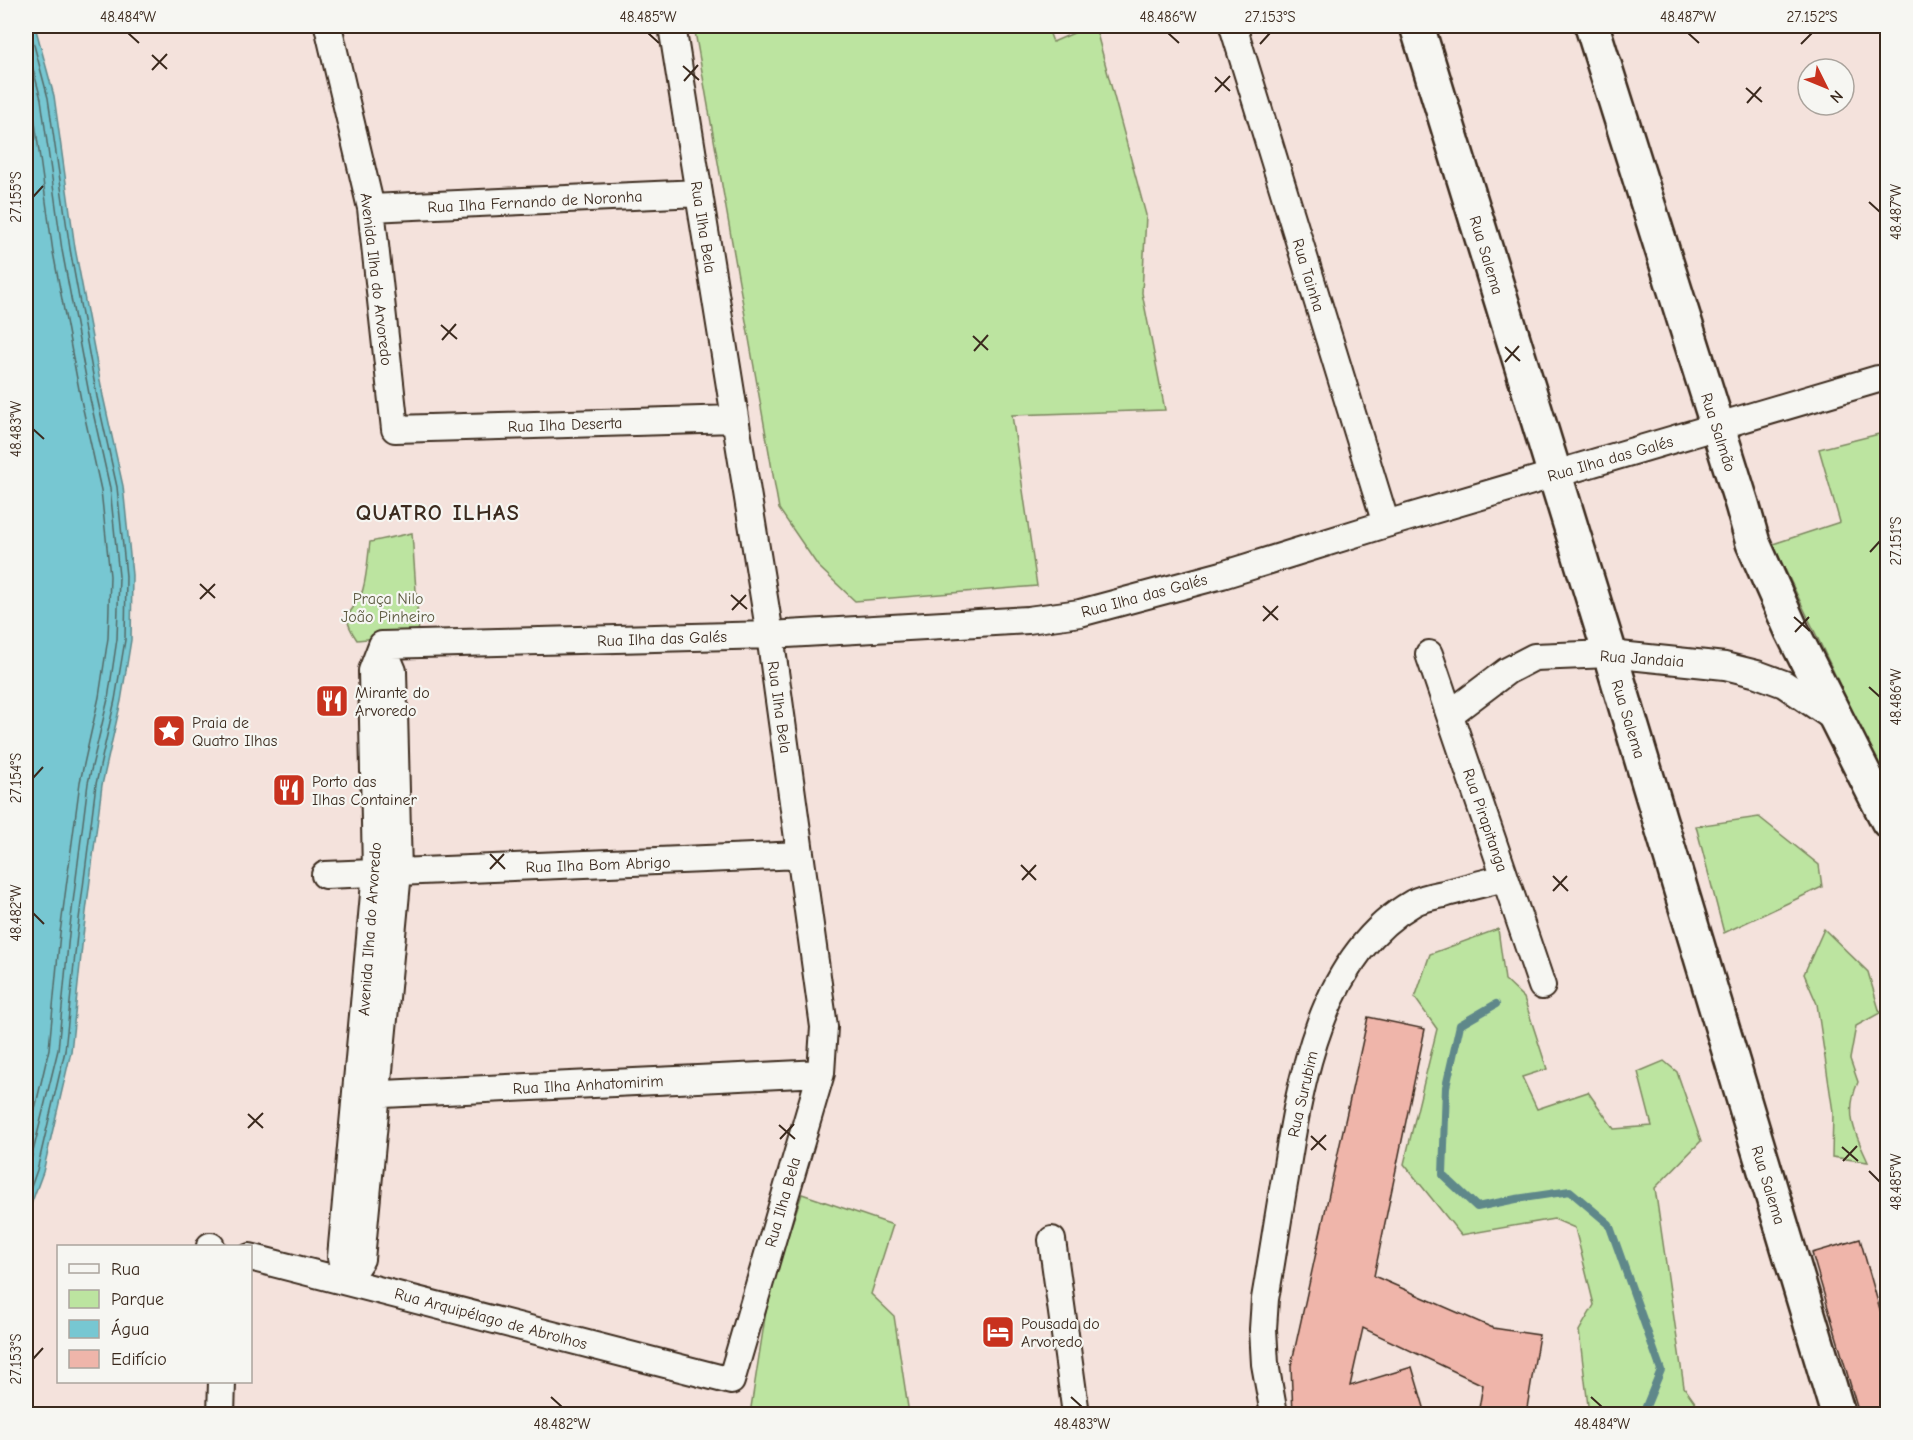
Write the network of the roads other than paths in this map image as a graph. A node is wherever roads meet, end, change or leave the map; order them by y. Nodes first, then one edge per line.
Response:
1 (328, 26) edge
2 (672, 26) edge
3 (1233, 26) edge
4 (1417, 26) edge
5 (1592, 26) edge
6 (699, 193) junction
7 (370, 208) junction
8 (1878, 379) dead end
9 (735, 419) junction
10 (1717, 426) junction
11 (395, 429) joint
12 (1554, 474) junction
13 (1386, 524) junction
14 (770, 635) junction
15 (382, 645) joint
16 (1429, 654) dead end
17 (1610, 654) junction
18 (1450, 714) junction
19 (1838, 720) junction
20 (1887, 821) edge
21 (800, 855) junction
22 (387, 872) junction
23 (325, 875) dead end
24 (1505, 878) junction
25 (1542, 986) dead end
26 (821, 1073) junction
27 (367, 1095) junction
28 (1052, 1239) dead end
29 (252, 1258) edge
30 (346, 1281) junction
31 (730, 1381) joint
32 (222, 1383) edge
33 (221, 1414) edge
34 (1076, 1414) edge
35 (1274, 1414) edge
36 (1838, 1414) edge

1 - 7 street, Avenida Ilha do Arvoredo
2 - 6 street, Rua Ilha Bela
3 - 13 street, Rua Tainha
4 - 12 main road, Rua Salema
5 - 10 main road, Rua Salmão
6 - 7 street, Rua Ilha Fernando de Noronha
6 - 9 street, Rua Ilha Bela
7 - 11 street, Avenida Ilha do Arvoredo
8 - 10 street, Rua Ilha das Galés
9 - 11 street, Rua Ilha Deserta
9 - 14 street, Rua Ilha Bela
10 - 12 street, Rua Ilha das Galés
10 - 19 main road, Rua Salmão
12 - 13 street, Rua Ilha das Galés
12 - 17 main road, Rua Salema
13 - 14 street, Rua Ilha das Galés
14 - 15 street, Rua Ilha das Galés
14 - 21 street, Rua Ilha Bela
15 - 22 street, Avenida Ilha do Arvoredo
16 - 18 street, Rua Pirapitanga
17 - 18 street, Rua Jandaia
17 - 19 street, Rua Jandaia
17 - 36 main road, Rua Salema
18 - 24 street, Rua Pirapitanga
19 - 20 main road, Rua Salmão
21 - 22 street, Rua Ilha Bom Abrigo
21 - 26 street, Rua Ilha Bela
22 - 23 street, Rua Ilha Bom Abrigo
22 - 27 street, Avenida Ilha do Arvoredo
24 - 25 street, Rua Pirapitanga
24 - 35 street, Rua Surubim
26 - 27 street, Rua Ilha Anhatomirim
26 - 31 street, Rua Ilha Bela
27 - 30 street, Avenida Ilha do Arvoredo
28 - 34 street
29 - 30 street, Rua Arquipélago de Abrolhos
30 - 31 street, Rua Arquipélago de Abrolhos
32 - 33 street

